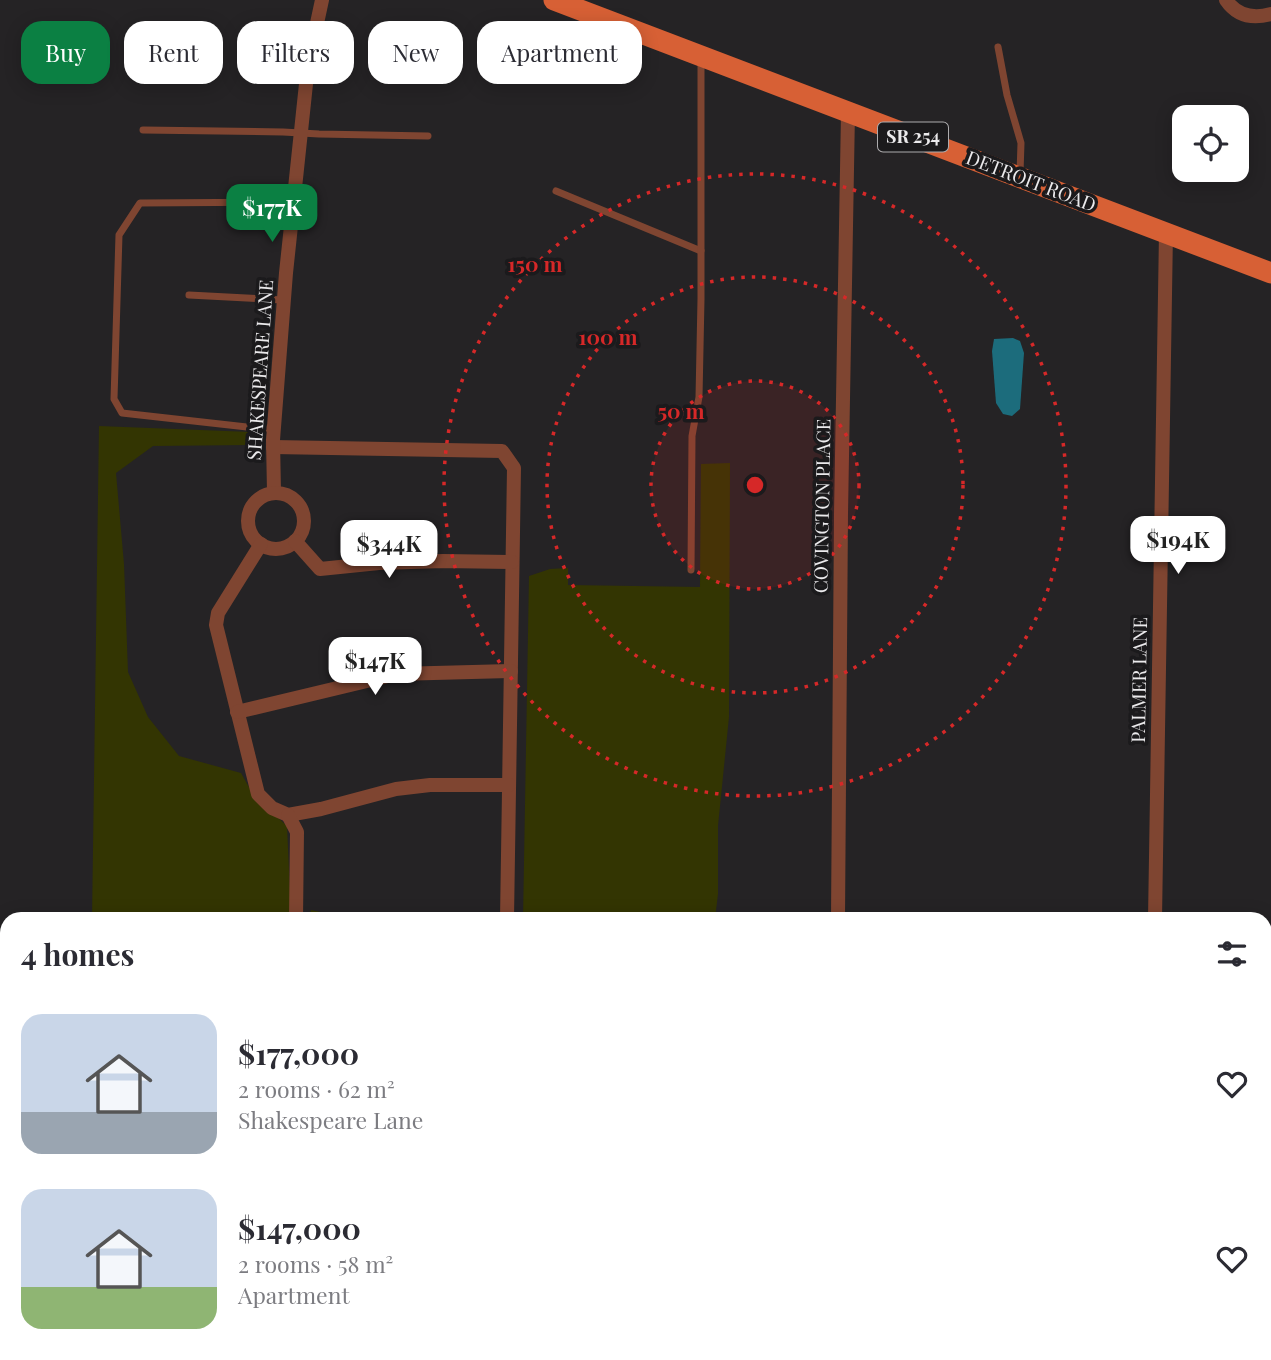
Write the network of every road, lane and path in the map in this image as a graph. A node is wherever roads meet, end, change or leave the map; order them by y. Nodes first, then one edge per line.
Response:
1 (322, 0) edge
2 (554, 0) edge
3 (1226, 0) edge
4 (1271, 14) edge
5 (998, 47) dead end
6 (701, 56) junction
7 (848, 112) junction
8 (143, 130) dead end
9 (301, 133) junction
10 (428, 136) dead end
11 (1020, 177) junction
12 (556, 191) dead end
13 (293, 203) junction
14 (1166, 232) junction
15 (701, 251) junction
16 (1271, 273) edge
17 (189, 295) dead end
18 (284, 300) junction
19 (274, 428) junction
20 (273, 447) junction
21 (274, 492) junction
22 (295, 541) junction
23 (261, 544) junction
24 (512, 562) junction
25 (691, 570) dead end
26 (511, 671) junction
27 (237, 712) junction
28 (509, 785) junction
29 (288, 815) junction
30 (296, 912) edge
31 (508, 912) edge
32 (838, 912) edge
33 (1154, 912) edge

1 - 9 street, SHAKESPEARE LANE
2 - 6 main road, DETROIT ROAD / SR 254
3 - 4 street
5 - 11 lane
6 - 7 main road, DETROIT ROAD / SR 254
6 - 15 lane
7 - 11 main road, DETROIT ROAD / SR 254
7 - 32 street, COVINGTON PLACE
8 - 9 lane
9 - 10 lane
9 - 13 street, SHAKESPEARE LANE
11 - 14 main road, DETROIT ROAD / SR 254
12 - 15 lane
13 - 18 street, SHAKESPEARE LANE
13 - 19 lane
14 - 16 main road, DETROIT ROAD / SR 254
14 - 33 street, PALMER LANE
15 - 25 lane
17 - 18 lane
18 - 19 street, SHAKESPEARE LANE
19 - 20 street, SHAKESPEARE LANE
20 - 21 street, SHAKESPEARE LANE
20 - 24 street
21 - 22 street
21 - 23 street
22 - 23 street
22 - 24 street
23 - 27 street
24 - 26 street
26 - 27 street
26 - 28 street
27 - 29 street
28 - 29 street
28 - 31 street
29 - 30 street

